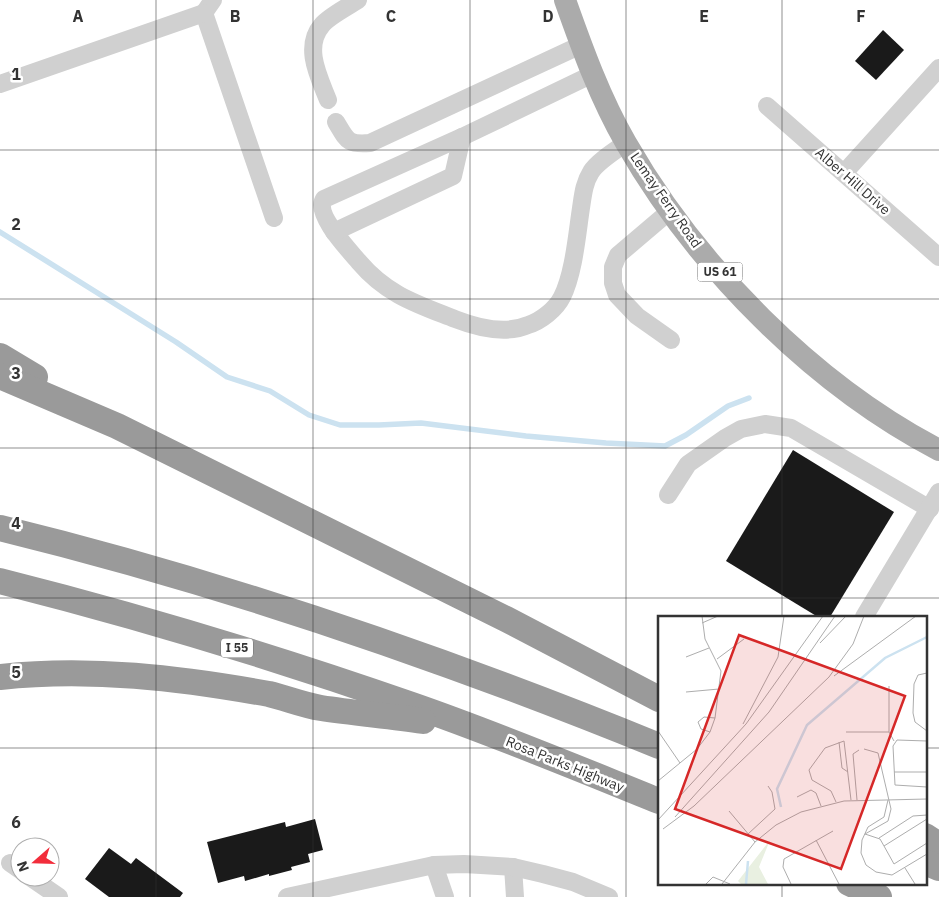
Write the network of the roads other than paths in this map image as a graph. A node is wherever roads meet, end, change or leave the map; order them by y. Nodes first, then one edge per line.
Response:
1 (358, 0) edge
2 (564, 0) edge
3 (208, 6) edge
4 (581, 45) junction
5 (939, 68) edge
6 (593, 74) junction
7 (0, 84) edge
8 (328, 100) dead end
9 (767, 106) dead end
10 (336, 122) dead end
11 (462, 137) junction
12 (626, 142) junction
13 (844, 173) junction
14 (670, 210) junction
15 (274, 218) dead end
16 (334, 232) junction
17 (939, 257) edge
18 (672, 340) dead end
19 (0, 356) edge
20 (0, 376) edge
21 (118, 426) junction
22 (939, 450) edge
23 (939, 492) edge
24 (668, 495) dead end
25 (930, 508) junction
26 (0, 528) edge
27 (0, 581) edge
28 (865, 616) edge
29 (0, 677) edge
30 (658, 698) edge
31 (471, 727) junction
32 (658, 746) edge
33 (658, 801) edge
34 (926, 837) edge
35 (939, 845) edge
36 (926, 862) edge
37 (434, 865) junction
38 (513, 867) junction
39 (939, 868) edge
40 (851, 884) edge
41 (45, 887) edge
42 (60, 897) edge
43 (289, 897) edge
44 (445, 897) edge
45 (514, 897) edge
46 (609, 897) edge
47 (879, 897) edge

1 - 8 street
2 - 4 main road, Lemay Ferry Road / US 61
3 - 7 street
3 - 15 street
4 - 6 main road, Lemay Ferry Road / US 61
4 - 10 street
5 - 13 street
6 - 11 street
6 - 12 main road, Lemay Ferry Road / US 61
9 - 13 street, Alber Hill Drive
11 - 16 street
11 - 16 street
12 - 14 main road, Lemay Ferry Road / US 61
12 - 16 street
13 - 17 street, Alber Hill Drive
14 - 18 street
14 - 22 main road, Lemay Ferry Road / US 61
19 - 21 highway
20 - 21 highway
21 - 30 highway
23 - 25 street
24 - 25 street
25 - 28 street
26 - 32 highway
27 - 31 highway, I 55
29 - 31 highway
31 - 33 highway, Rosa Parks Highway / I 55
34 - 35 highway
36 - 39 highway
37 - 38 street
37 - 43 street
37 - 44 street
38 - 45 street
38 - 46 street
40 - 47 highway
41 - 42 street

